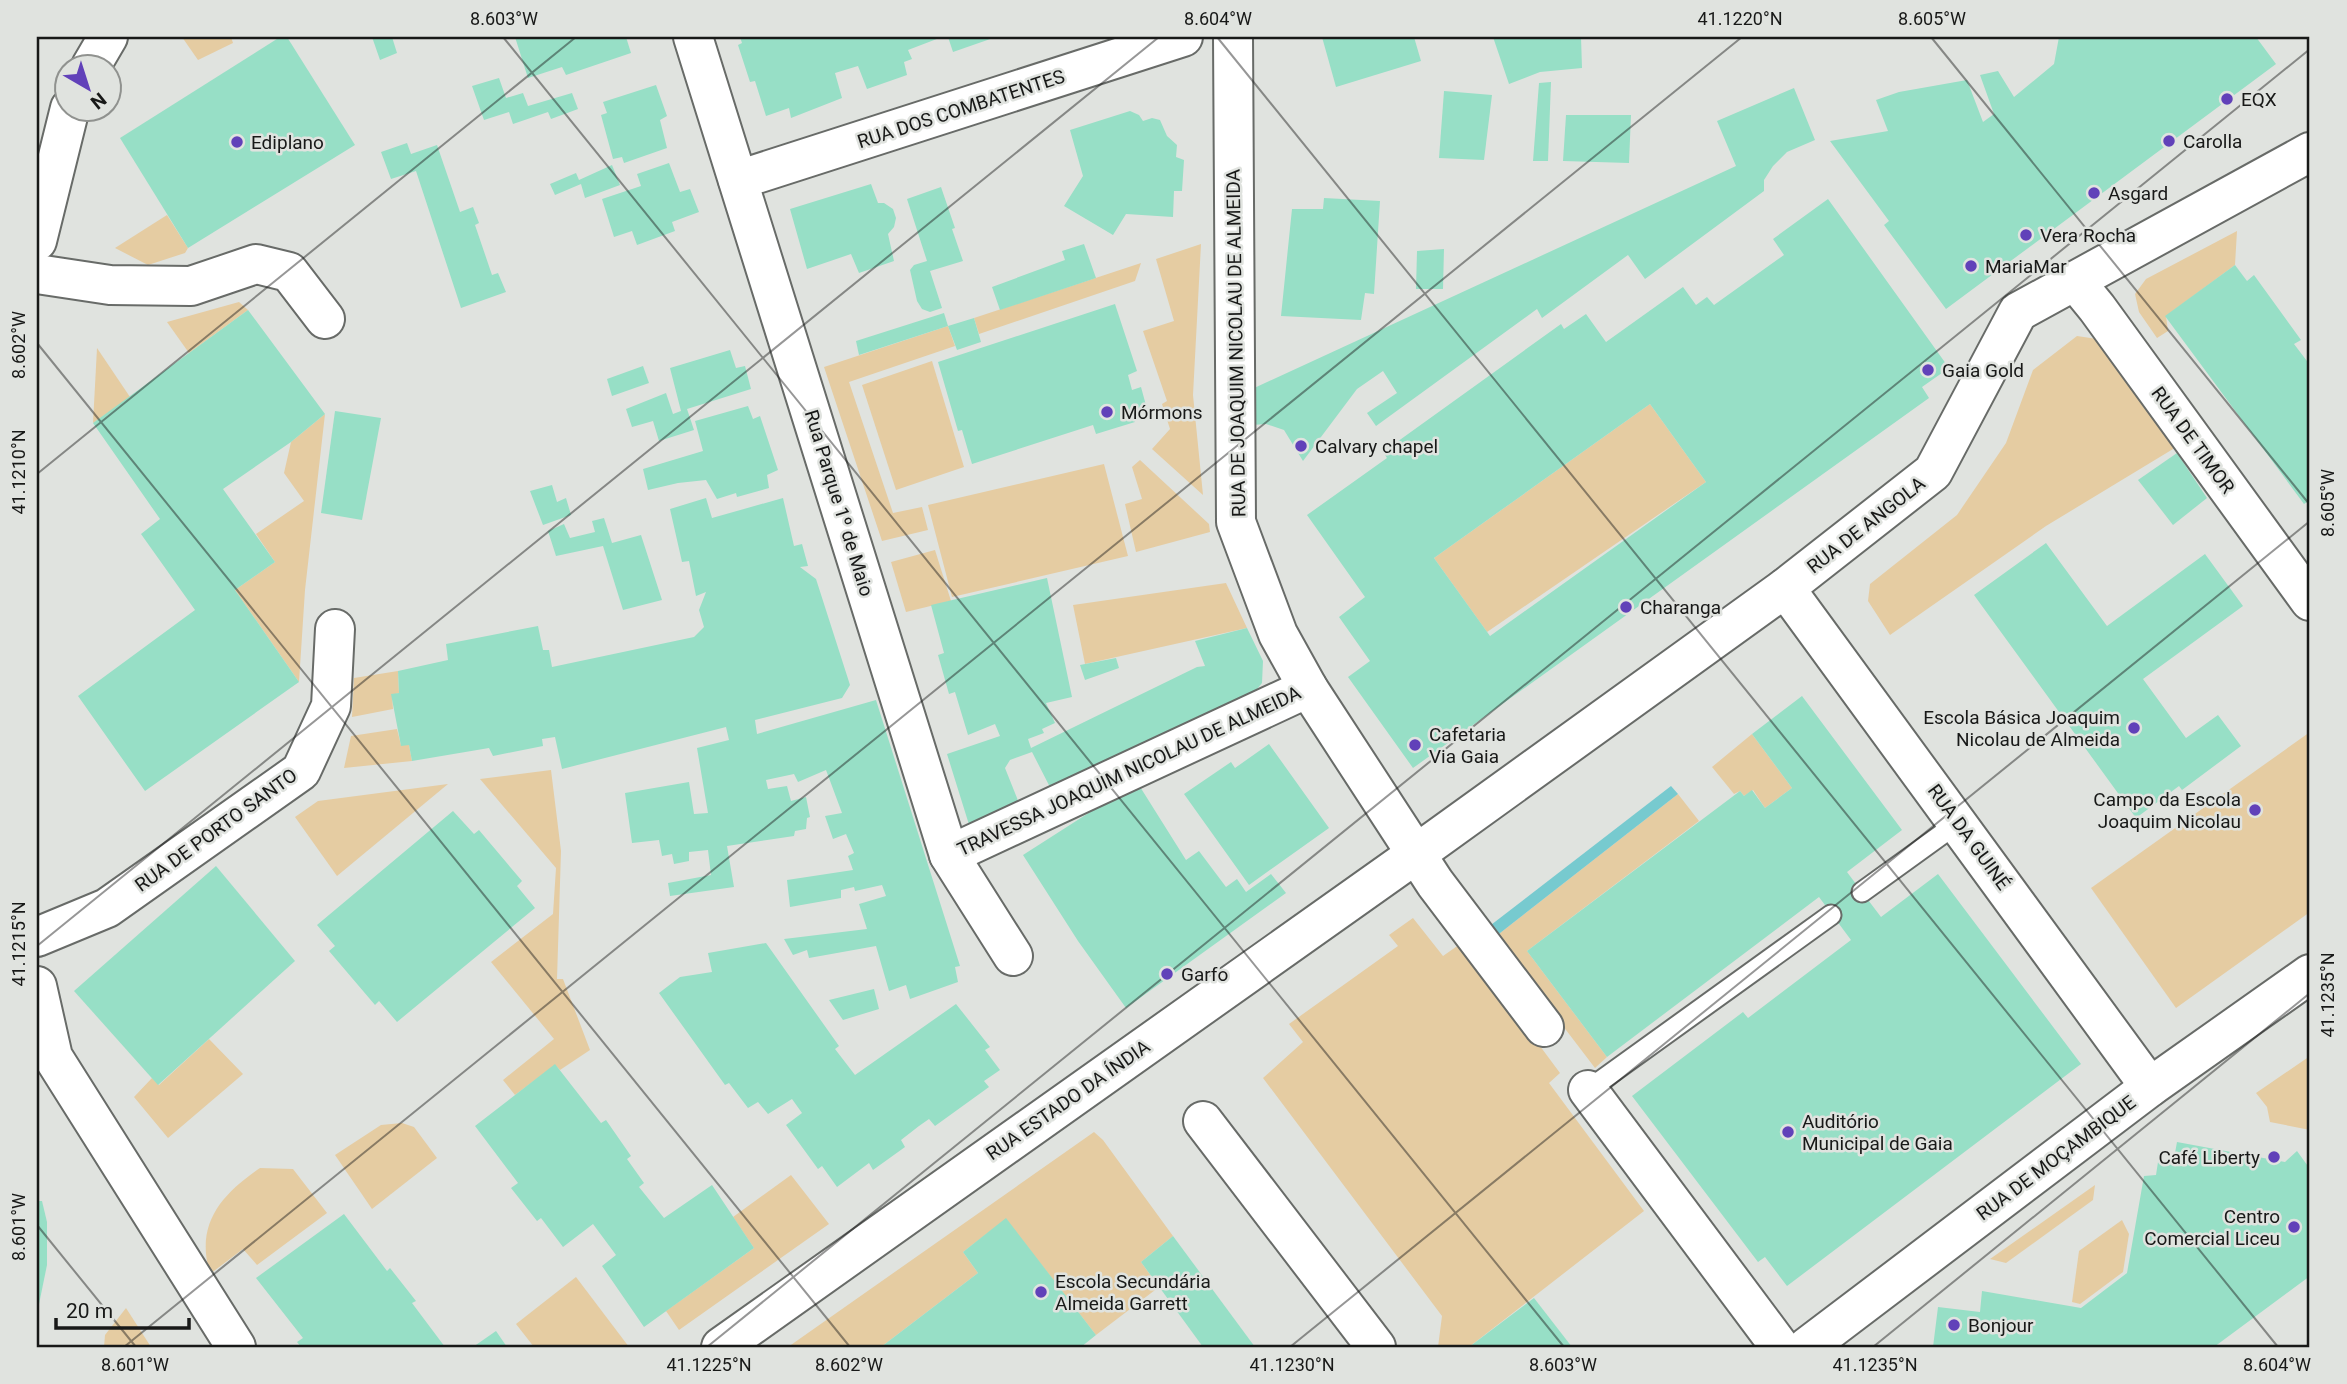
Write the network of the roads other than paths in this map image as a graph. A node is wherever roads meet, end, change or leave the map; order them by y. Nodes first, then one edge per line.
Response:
1 (693, 37) edge
2 (1183, 37) edge
3 (1233, 37) edge
4 (66, 122) edge
5 (2310, 152) edge
6 (738, 180) junction
7 (37, 242) edge
8 (37, 274) edge
9 (2075, 281) junction
10 (324, 319) dead end
11 (1785, 588) junction
12 (2310, 601) edge
13 (335, 629) dead end
14 (1308, 688) junction
15 (1959, 822) junction
16 (1416, 854) junction
17 (949, 855) junction
18 (1862, 892) dead end
19 (1831, 915) dead end
20 (37, 937) edge
21 (1013, 956) dead end
22 (2310, 974) edge
23 (37, 986) edge
24 (1544, 1027) dead end
25 (2150, 1087) junction
26 (1588, 1090) joint
27 (1203, 1121) dead end
28 (236, 1347) edge
29 (721, 1347) edge
30 (1376, 1347) edge
31 (1780, 1347) edge
32 (1807, 1347) edge

1 - 6 street, Rua Parque 1º de Maio
2 - 6 street, RUA DOS COMBATENTES
3 - 14 street, RUA DE JOAQUIM NICOLAU DE ALMEIDA
4 - 7 street
5 - 9 street, RUA DE ANGOLA
6 - 17 street, Rua Parque 1º de Maio
8 - 10 street
9 - 11 street, RUA DE ANGOLA
9 - 12 street, RUA DE TIMOR
11 - 15 street, RUA DA GUINÉ
11 - 16 street, RUA DE ANGOLA
13 - 20 street, RUA DE PORTO SANTO
14 - 16 street, RUA DE JOAQUIM NICOLAU DE ALMEIDA
14 - 17 street, TRAVESSA JOAQUIM NICOLAU DE ALMEIDA
15 - 18 lane
15 - 25 street, RUA DA GUINÉ
16 - 24 street, RUA DE JOAQUIM NICOLAU DE ALMEIDA
16 - 29 street, RUA ESTADO DA ÍNDIA
17 - 21 street, Rua Parque 1º de Maio
19 - 26 lane
22 - 25 street, RUA DE MOÇAMBIQUE
23 - 28 street
25 - 32 street, RUA DE MOÇAMBIQUE
26 - 31 street
27 - 30 street

